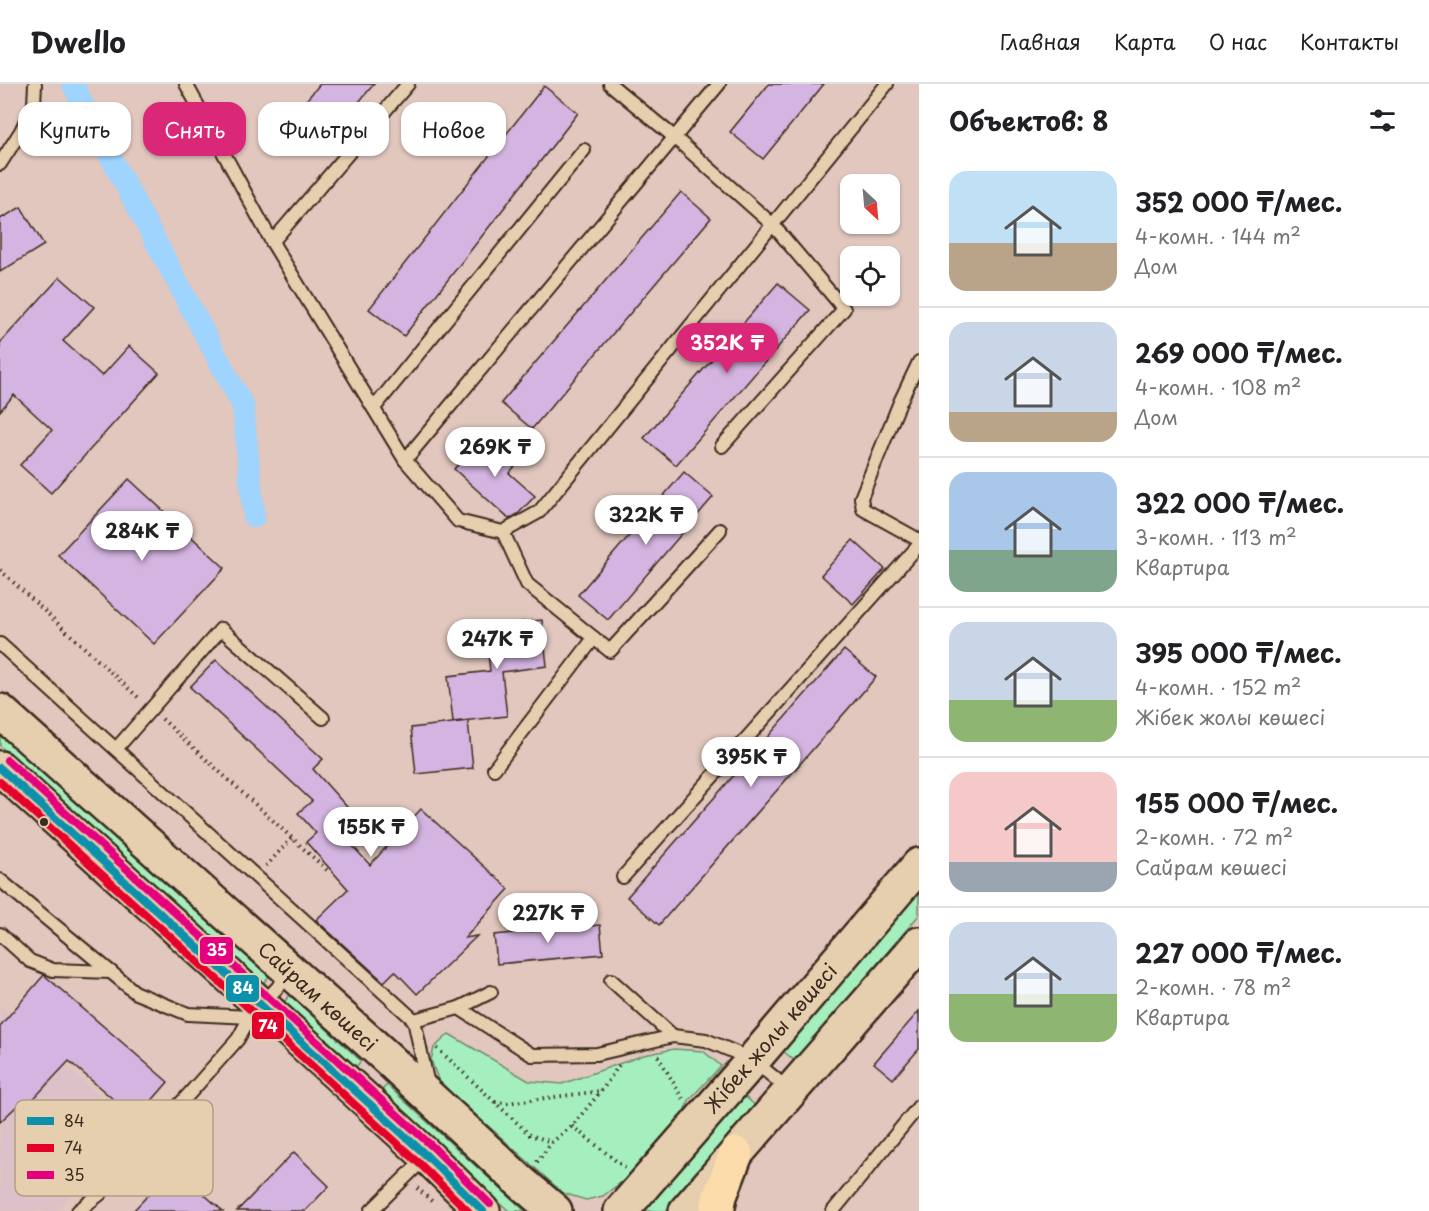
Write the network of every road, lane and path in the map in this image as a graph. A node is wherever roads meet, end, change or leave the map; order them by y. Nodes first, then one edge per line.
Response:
1 (35, 84) edge
2 (186, 84) edge
3 (408, 84) edge
4 (610, 84) edge
5 (719, 84) edge
6 (887, 84) edge
7 (674, 137) junction
8 (584, 150) dead end
9 (0, 164) edge
10 (773, 225) junction
11 (272, 242) junction
12 (919, 362) edge
13 (374, 408) junction
14 (722, 446) dead end
15 (405, 460) junction
16 (720, 530) dead end
17 (503, 532) junction
18 (919, 540) edge
19 (919, 545) edge
20 (594, 638) junction
21 (0, 644) edge
22 (0, 711) edge
23 (322, 718) dead end
24 (116, 749) junction
25 (0, 768) edge
26 (494, 769) dead end
27 (292, 838) dead end
28 (919, 865) edge
29 (256, 877) junction
30 (623, 877) dead end
31 (0, 880) edge
32 (0, 934) edge
33 (919, 944) edge
34 (111, 972) junction
35 (291, 972) junction
36 (611, 980) dead end
37 (491, 992) dead end
38 (459, 1008) junction
39 (256, 1012) junction
40 (414, 1020) junction
41 (673, 1036) junction
42 (657, 1055) dead end
43 (385, 1056) junction
44 (753, 1060) junction
45 (621, 1062) dead end
46 (602, 1090) junction
47 (356, 1091) junction
48 (791, 1091) junction
49 (430, 1098) junction
50 (184, 1100) edge
51 (495, 1102) junction
52 (676, 1109) dead end
53 (917, 1113) edge
54 (572, 1126) junction
55 (552, 1142) junction
56 (736, 1154) junction
57 (416, 1167) junction
58 (522, 1183) junction
59 (641, 1186) junction
60 (97, 1196) edge
61 (435, 1204) dead end
62 (78, 1211) edge
63 (371, 1211) edge
64 (483, 1211) edge
65 (555, 1211) edge
66 (621, 1211) edge
67 (686, 1211) edge
68 (717, 1211) edge
69 (833, 1211) edge

1 - 9 lane
2 - 11 lane
3 - 11 lane
4 - 7 lane
5 - 7 lane
6 - 10 lane
7 - 10 lane
7 - 15 lane
8 - 13 lane
10 - 14 lane
10 - 17 lane
11 - 13 lane
12 - 18 lane
13 - 15 lane
15 - 17 lane
16 - 20 lane
17 - 20 lane
19 - 30 lane
20 - 26 lane
21 - 24 lane
22 - 35 main road, Сайрам көшесі
23 - 24 lane
24 - 29 lane
25 - 39 main road
27 - 29 path
28 - 44 main road, Жібек жолы көшесі
29 - 40 lane
31 - 34 lane
32 - 34 lane
33 - 48 main road
34 - 39 lane
35 - 39 lane
35 - 43 main road, Сайрам көшесі
36 - 41 lane
37 - 38 lane
38 - 40 lane
38 - 41 lane
39 - 47 main road
39 - 50 lane
40 - 49 lane
40 - 51 path
41 - 44 lane
42 - 52 path
43 - 47 main road
43 - 49 main road, Сайрам көшесі
44 - 48 lane
44 - 59 main road, Жібек жолы көшесі
45 - 46 path
46 - 51 path
46 - 54 path
47 - 57 main road
48 - 56 main road
49 - 58 main road, Сайрам көшесі
51 - 55 path
53 - 69 lane
54 - 55 path
54 - 59 path
55 - 58 path
56 - 67 main road
56 - 68 main road
57 - 61 path
57 - 63 lane
57 - 64 main road
58 - 65 main road, Сайрам көшесі
59 - 66 main road, Жібек жолы көшесі
60 - 62 lane

